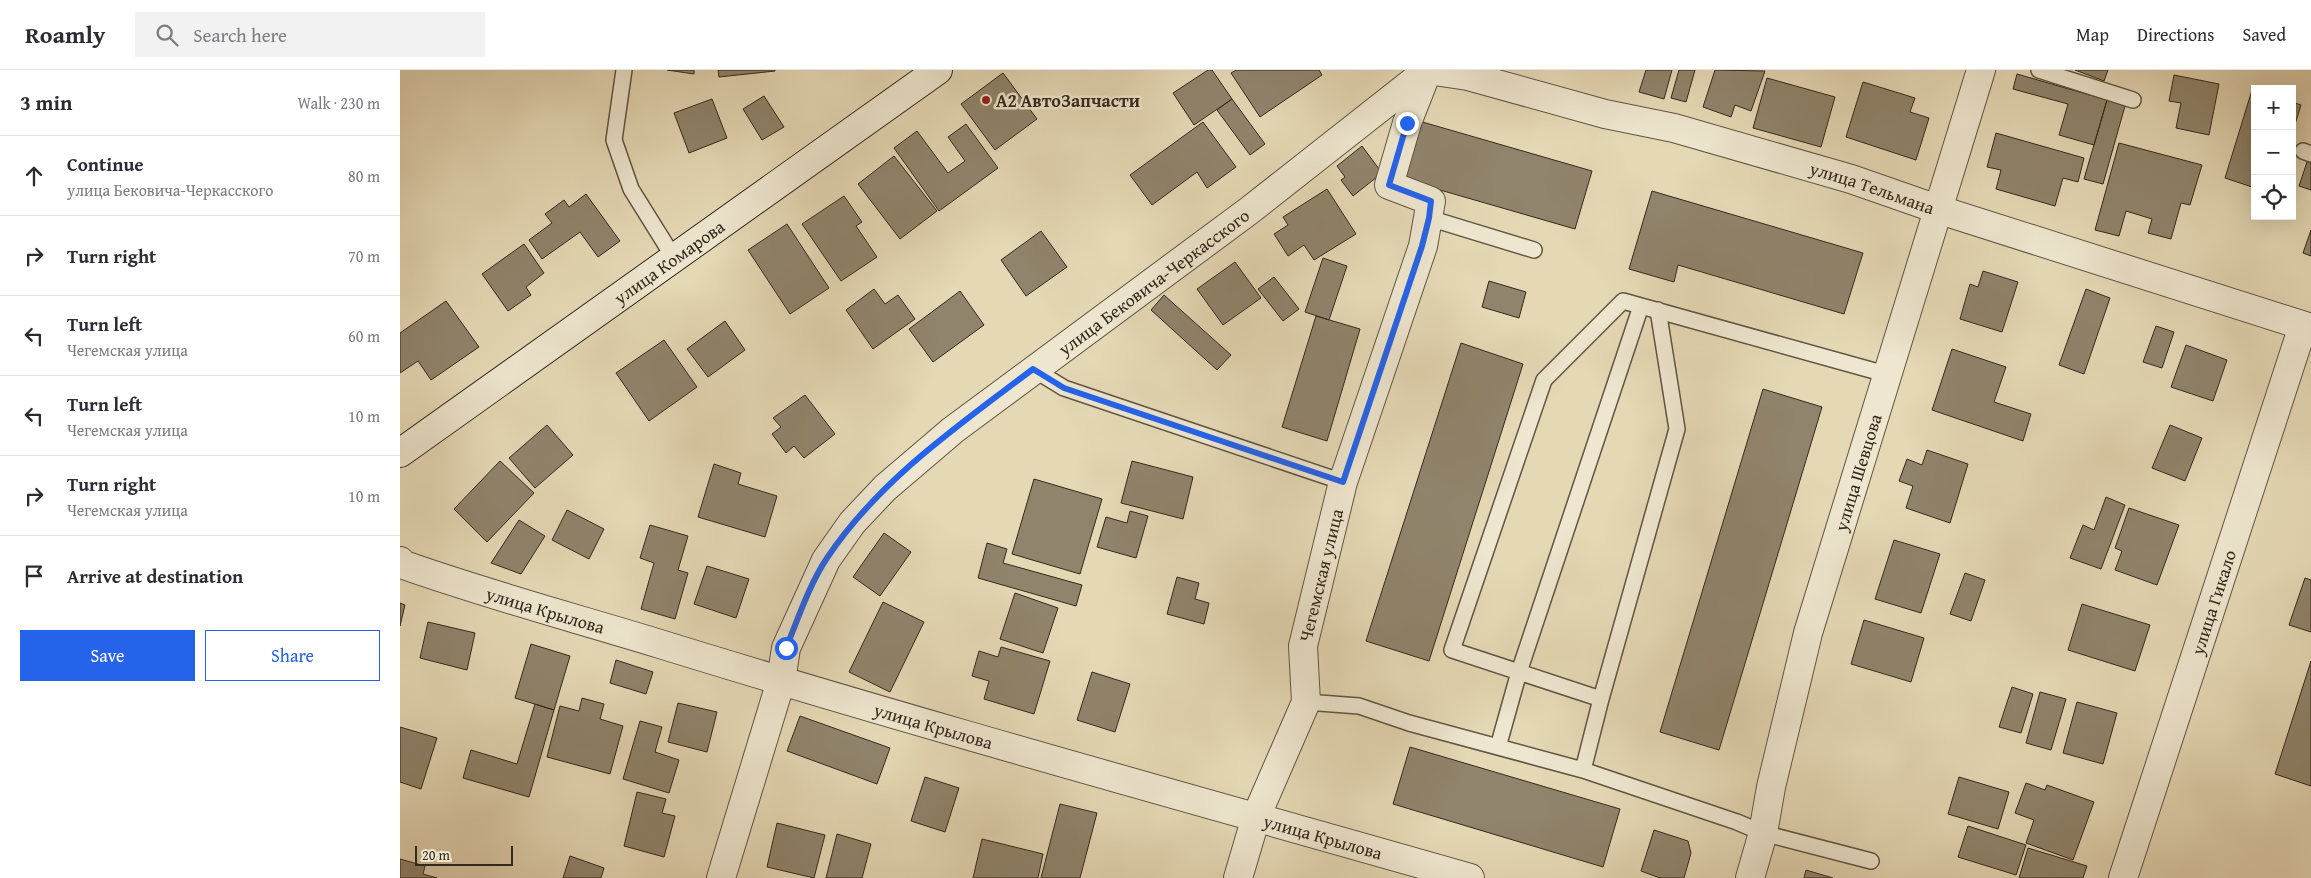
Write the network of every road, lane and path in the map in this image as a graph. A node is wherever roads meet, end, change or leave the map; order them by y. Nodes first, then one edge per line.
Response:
1 (624, 70) edge
2 (938, 70) edge
3 (1427, 70) edge
4 (1981, 70) edge
5 (2039, 70) edge
6 (2134, 100) dead end
7 (1940, 210) junction
8 (1429, 218) junction
9 (1534, 250) dead end
10 (674, 258) junction
11 (1641, 306) junction
12 (1658, 310) junction
13 (2307, 327) edge
14 (1033, 369) junction
15 (1888, 375) junction
16 (400, 453) edge
17 (1343, 482) junction
18 (400, 561) edge
19 (1519, 672) junction
20 (781, 681) junction
21 (1601, 699) junction
22 (1306, 702) junction
23 (1498, 747) junction
24 (1584, 770) junction
25 (1256, 817) junction
26 (1763, 833) junction
27 (1871, 861) dead end
28 (721, 878) edge
29 (1238, 878) edge
30 (1470, 878) edge
31 (1750, 878) edge
32 (2123, 878) edge

1 - 10 lane
2 - 10 street, улица Комарова
3 - 7 street, улица Тельмана
3 - 8 street, Чегемская улица
3 - 14 street, улица Бековича-Черкасского
4 - 7 street, улица Шевцова
5 - 6 lane
7 - 13 street, улица Тельмана
7 - 15 street, улица Шевцова
8 - 9 lane
8 - 17 street, Чегемская улица
10 - 16 street, улица Комарова
11 - 12 lane
11 - 19 lane
11 - 19 lane
12 - 15 lane
12 - 21 lane
13 - 32 street, улица Гикало
14 - 17 lane
14 - 20 street, улица Бековича-Черкасского
15 - 26 street, улица Шевцова
17 - 22 street, Чегемская улица
18 - 20 street, улица Крылова
19 - 21 lane
19 - 23 lane
20 - 25 street, улица Крылова
20 - 28 street, улица Бековича-Черкасского
21 - 24 lane
22 - 23 lane
22 - 25 street, Чегемская улица
23 - 24 lane
24 - 26 lane
25 - 29 street, Чегемская улица
25 - 30 street, улица Крылова
26 - 27 lane
26 - 31 street, улица Шевцова

